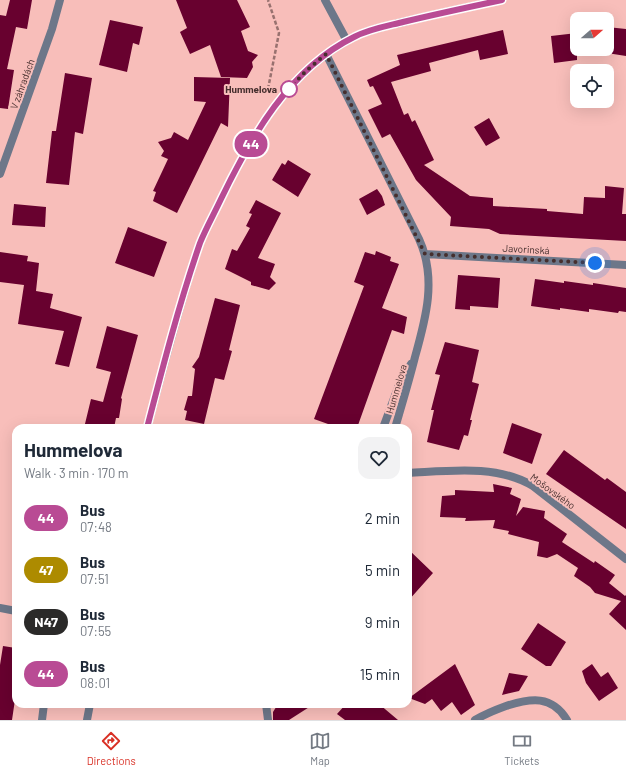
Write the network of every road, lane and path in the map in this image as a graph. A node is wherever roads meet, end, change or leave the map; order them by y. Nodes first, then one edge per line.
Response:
1 (60, 0) edge
2 (268, 0) edge
3 (325, 0) edge
4 (502, 0) edge
5 (347, 41) junction
6 (326, 54) junction
7 (268, 89) dead end
8 (0, 174) edge
9 (425, 254) junction
10 (626, 265) edge
11 (416, 356) junction
12 (148, 424) edge
13 (384, 424) edge
14 (395, 424) edge
15 (412, 472) edge
16 (626, 558) edge
17 (0, 608) edge
18 (12, 610) edge
19 (44, 708) edge
20 (89, 708) edge
21 (266, 708) edge
22 (494, 710) junction
23 (42, 720) edge
24 (87, 720) edge
25 (268, 720) edge
26 (475, 720) edge
27 (494, 720) edge
28 (567, 720) edge

1 - 8 street, V záhradách
2 - 7 path
3 - 5 street
4 - 5 street
5 - 6 street
6 - 9 street, Hummelova
6 - 12 street
9 - 10 street, Javorinská
9 - 11 street, Hummelova
11 - 13 street, Hummelova
11 - 14 street, Hummelova
15 - 16 street, Mošovského
17 - 18 street
19 - 23 street
20 - 24 street
21 - 25 street
22 - 26 street
22 - 27 street
22 - 28 street

